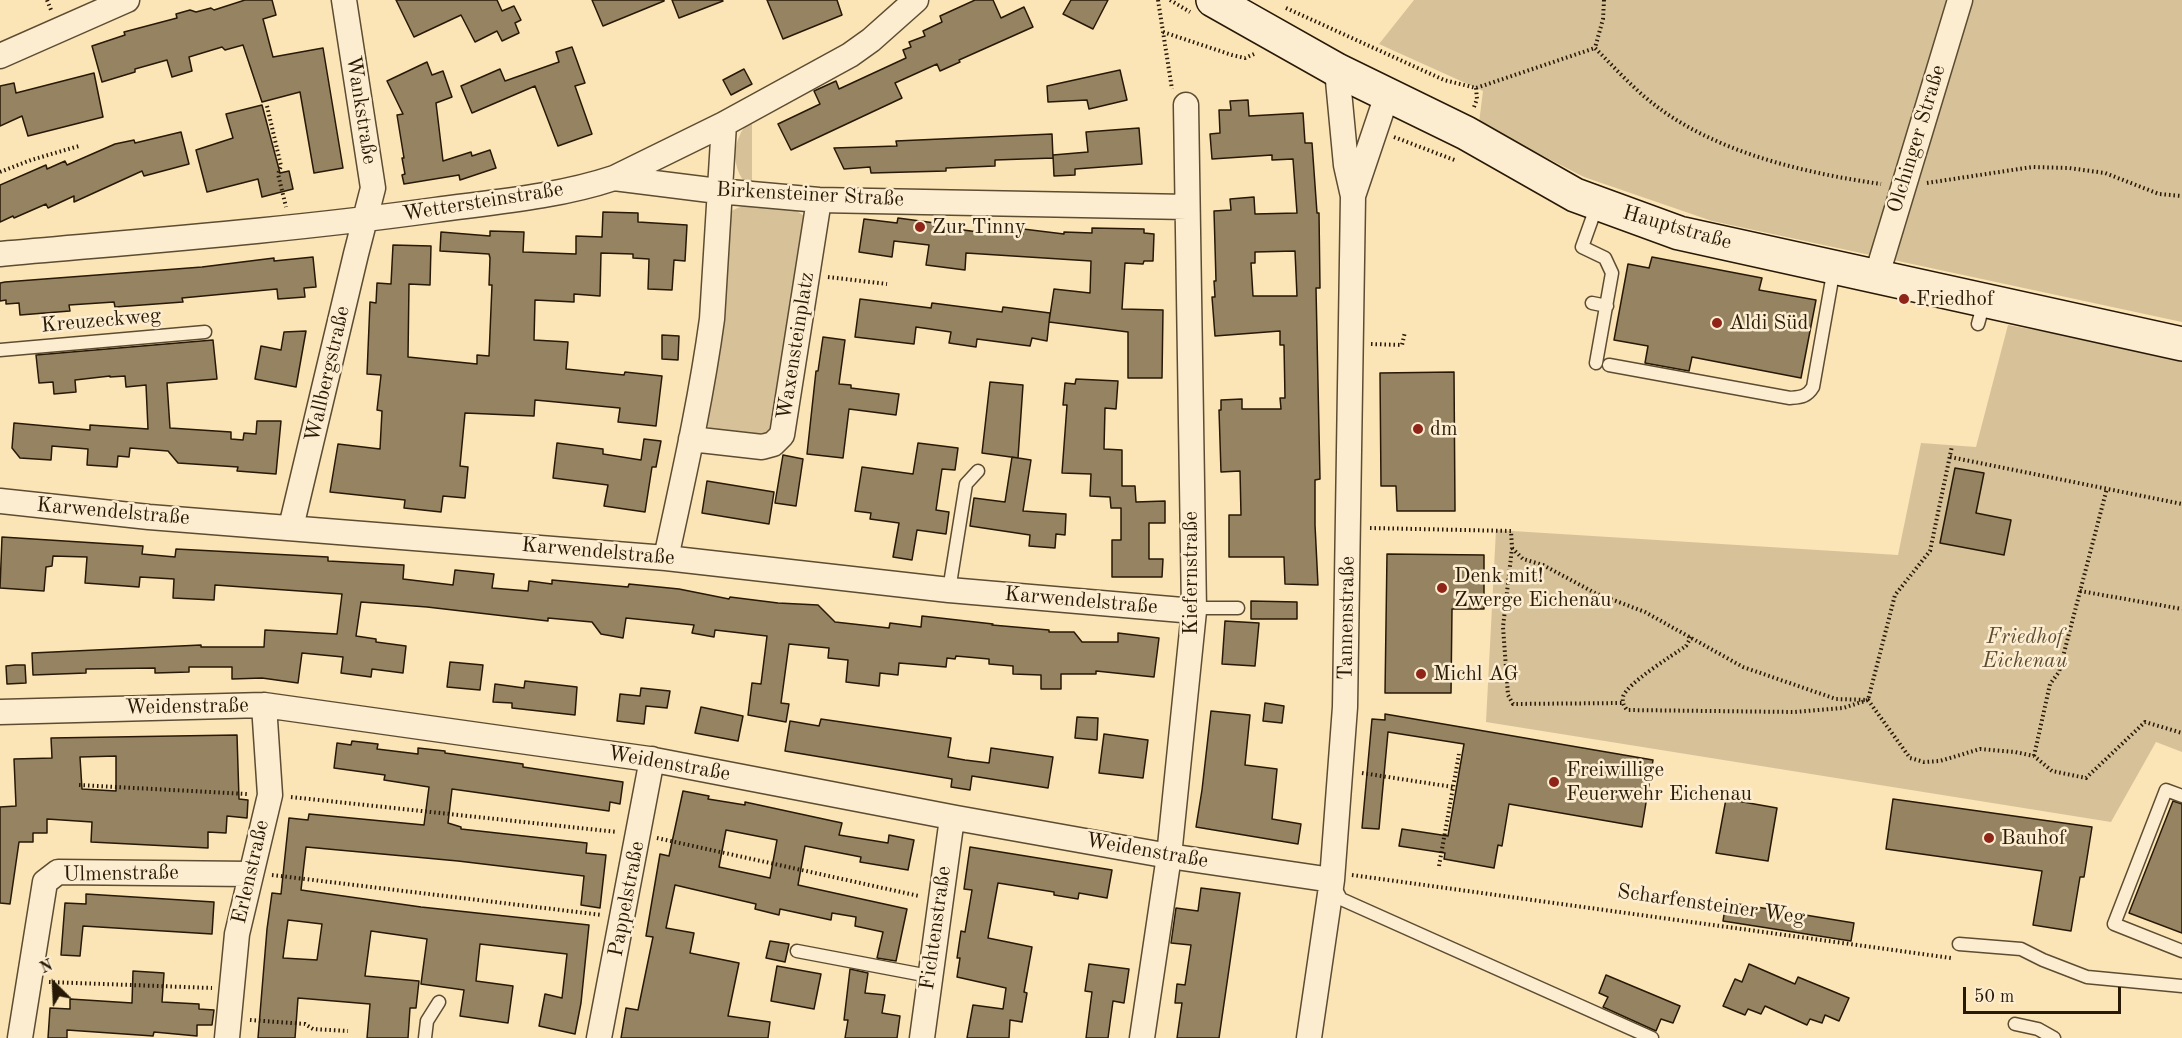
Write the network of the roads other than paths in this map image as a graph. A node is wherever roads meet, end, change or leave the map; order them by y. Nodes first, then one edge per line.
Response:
1 (127, 0) edge
2 (344, 0) edge
3 (916, 0) edge
4 (1213, 0) edge
5 (1960, 0) edge
6 (0, 56) edge
7 (1337, 70) junction
8 (1387, 95) junction
9 (1186, 105) road end
10 (724, 124) junction
11 (614, 178) junction
12 (718, 191) junction
13 (1353, 196) junction
14 (819, 200) junction
15 (1597, 204) junction
16 (1187, 207) junction
17 (364, 220) junction
18 (0, 254) edge
19 (1834, 268) junction
20 (1876, 278) junction
21 (1592, 303) dead end
22 (1607, 306) junction
23 (205, 332) dead end
24 (2182, 345) edge
25 (0, 350) edge
26 (691, 439) junction
27 (978, 471) dead end
28 (0, 501) edge
29 (291, 528) junction
30 (666, 558) junction
31 (950, 590) junction
32 (1238, 608) dead end
33 (1194, 611) junction
34 (264, 705) junction
35 (0, 712) edge
36 (652, 759) junction
37 (2182, 796) edge
38 (952, 818) junction
39 (1169, 856) junction
40 (250, 874) junction
41 (1332, 880) junction
42 (1959, 944) dead end
43 (797, 951) dead end
44 (2182, 951) edge
45 (929, 976) junction
46 (2182, 986) edge
47 (439, 1002) dead end
48 (2015, 1024) dead end
49 (228, 1028) edge
50 (20, 1038) edge
51 (425, 1038) edge
52 (599, 1038) edge
53 (922, 1038) edge
54 (1142, 1038) edge
55 (1309, 1038) edge
56 (1652, 1038) edge
57 (2054, 1038) edge

1 - 6 street
2 - 17 street, Wankstraße
3 - 10 street, Wettersteinstraße
4 - 7 main road, Hauptstraße
5 - 20 street, Olchinger Straße
7 - 8 main road, Hauptstraße
7 - 13 street, Tannenstraße
8 - 13 street, Tannenstraße
8 - 15 main road, Hauptstraße
9 - 16 street, Kiefernstraße
10 - 11 street, Wettersteinstraße
10 - 12 street
11 - 12 street, Birkensteiner Straße
11 - 17 street, Wettersteinstraße
12 - 14 street, Birkensteiner Straße
12 - 26 street
13 - 41 street, Tannenstraße
14 - 16 street, Birkensteiner Straße
14 - 26 street, Waxensteinplatz
15 - 19 main road, Hauptstraße
15 - 22 lane
16 - 33 street, Kiefernstraße
17 - 18 street, Wettersteinstraße
17 - 29 street, Wallbergstraße
19 - 20 main road, Hauptstraße
19 - 22 lane
20 - 24 main road, Hauptstraße
21 - 22 lane
23 - 25 lane, Kreuzeckweg
26 - 30 street
27 - 31 lane
28 - 29 street, Karwendelstraße
29 - 30 street, Karwendelstraße
30 - 31 street, Karwendelstraße
31 - 33 street, Karwendelstraße
32 - 33 lane
33 - 39 street, Kiefernstraße
34 - 35 street, Weidenstraße
34 - 36 street, Weidenstraße
34 - 40 street, Erlenstraße
36 - 38 street, Weidenstraße
36 - 52 street, Pappelstraße
37 - 44 lane
38 - 39 street, Weidenstraße
38 - 45 street, Fichtenstraße
39 - 41 street, Weidenstraße
39 - 54 street, Kiefernstraße
40 - 49 street, Erlenstraße
40 - 50 street, Ulmenstraße
41 - 55 street, Tannenstraße
41 - 56 lane
42 - 46 lane
43 - 45 lane
45 - 53 street, Fichtenstraße
47 - 51 lane
48 - 57 lane

